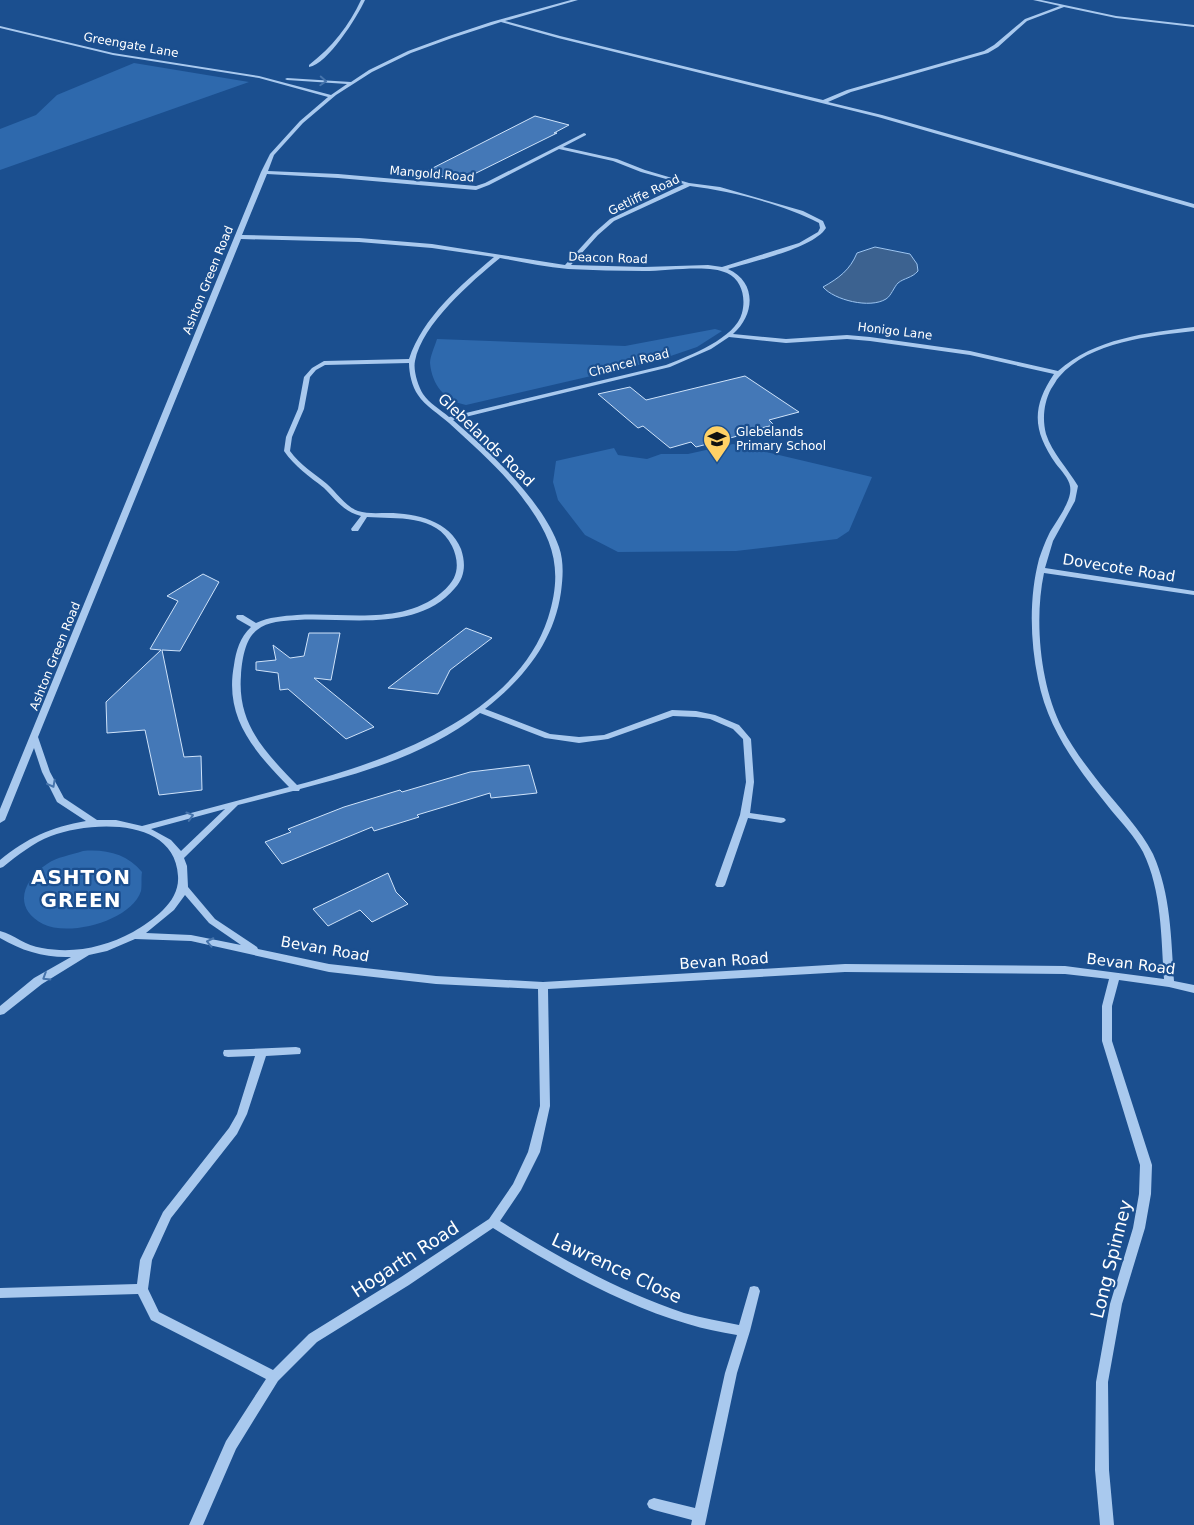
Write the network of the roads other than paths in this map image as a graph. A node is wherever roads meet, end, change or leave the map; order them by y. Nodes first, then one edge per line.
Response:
1 (363, 0) edge
2 (576, 0) edge
3 (1035, 0) edge
4 (1062, 7) junction
5 (501, 20) junction
6 (1194, 26) edge
7 (0, 27) edge
8 (311, 66) dead end
9 (260, 77) junction
10 (352, 83) junction
11 (331, 96) junction
12 (823, 102) junction
13 (584, 134) dead end
14 (558, 147) junction
15 (264, 172) junction
16 (689, 184) junction
17 (1194, 206) edge
18 (240, 237) junction
19 (498, 257) junction
20 (566, 267) junction
21 (722, 269) junction
22 (1194, 329) edge
23 (727, 336) junction
24 (412, 361) junction
25 (1057, 373) junction
26 (448, 419) junction
27 (365, 515) junction
28 (355, 529) dead end
29 (1041, 570) junction
30 (1194, 593) edge
31 (240, 617) dead end
32 (257, 627) junction
33 (481, 711) junction
34 (35, 738) junction
35 (296, 789) junction
36 (236, 803) junction
37 (745, 815) junction
38 (0, 820) edge
39 (781, 820) dead end
40 (95, 823) junction
41 (144, 828) junction
42 (181, 856) junction
43 (0, 865) edge
44 (720, 884) dead end
45 (183, 887) junction
46 (135, 936) junction
47 (0, 937) edge
48 (87, 951) junction
49 (258, 952) junction
50 (1115, 977) junction
51 (1169, 983) junction
52 (543, 986) junction
53 (1194, 989) edge
54 (0, 1011) edge
55 (296, 1051) dead end
56 (262, 1052) junction
57 (228, 1053) dead end
58 (494, 1222) junction
59 (142, 1289) junction
60 (754, 1291) dead end
61 (0, 1293) edge
62 (744, 1331) junction
63 (274, 1377) junction
64 (654, 1504) dead end
65 (699, 1520) edge
66 (196, 1525) edge
67 (1107, 1525) edge

1 - 8 street
2 - 5 street, Ashton Green Road
3 - 4 street
4 - 6 street
4 - 12 street
5 - 10 street, Ashton Green Road
5 - 12 street
7 - 9 street, Greengate Lane
9 -> 10 street, Greengate Lane
9 - 11 street, Greengate Lane
10 - 11 street, Ashton Green Road
11 - 15 street, Ashton Green Road
12 - 17 street
13 - 14 street, Mangold Road
14 - 15 street, Mangold Road
14 - 16 street
15 - 18 street, Ashton Green Road
16 - 20 street, Getliffe Road
16 - 21 street, Deacon Road
18 - 19 street, Deacon Road
18 - 34 street, Ashton Green Road
19 - 20 street, Deacon Road
19 - 24 street
20 - 21 street, Deacon Road
21 - 23 street, Chancel Road
22 - 25 street
23 - 25 street, Honigo Lane
23 - 26 street, Chancel Road
24 - 26 street, Glebelands Road
24 - 27 street
25 - 29 street
26 - 33 street, Glebelands Road
27 - 28 street
27 - 32 street
29 - 30 street, Dovecote Road
29 - 51 street
31 - 32 street
32 - 35 street
33 - 35 street, Glebelands Road
33 - 37 street
34 - 38 street, Ashton Green Road
34 -> 40 street
35 - 36 street, Glebelands Road
41 -> 36 street, Glebelands Road
36 - 42 street
37 - 39 street
37 - 44 street
40 - 41 street
40 - 43 street
41 - 42 street
42 - 45 street
45 - 46 street
45 - 49 street, Bevan Road
46 - 48 street
49 -> 46 street, Bevan Road
47 - 48 street
48 -> 54 street
49 - 52 street, Bevan Road
50 - 51 street, Bevan Road
50 - 52 street, Bevan Road
50 - 67 street, Long Spinney
51 - 53 street, Bevan Road
52 - 58 street, Hogarth Road
55 - 56 street
56 - 57 street
56 - 59 street
58 - 62 street, Lawrence Close
58 - 63 street, Hogarth Road
59 - 61 street
59 - 63 street
60 - 62 street
62 - 65 street
63 - 66 street, Hogarth Road
64 - 65 street

